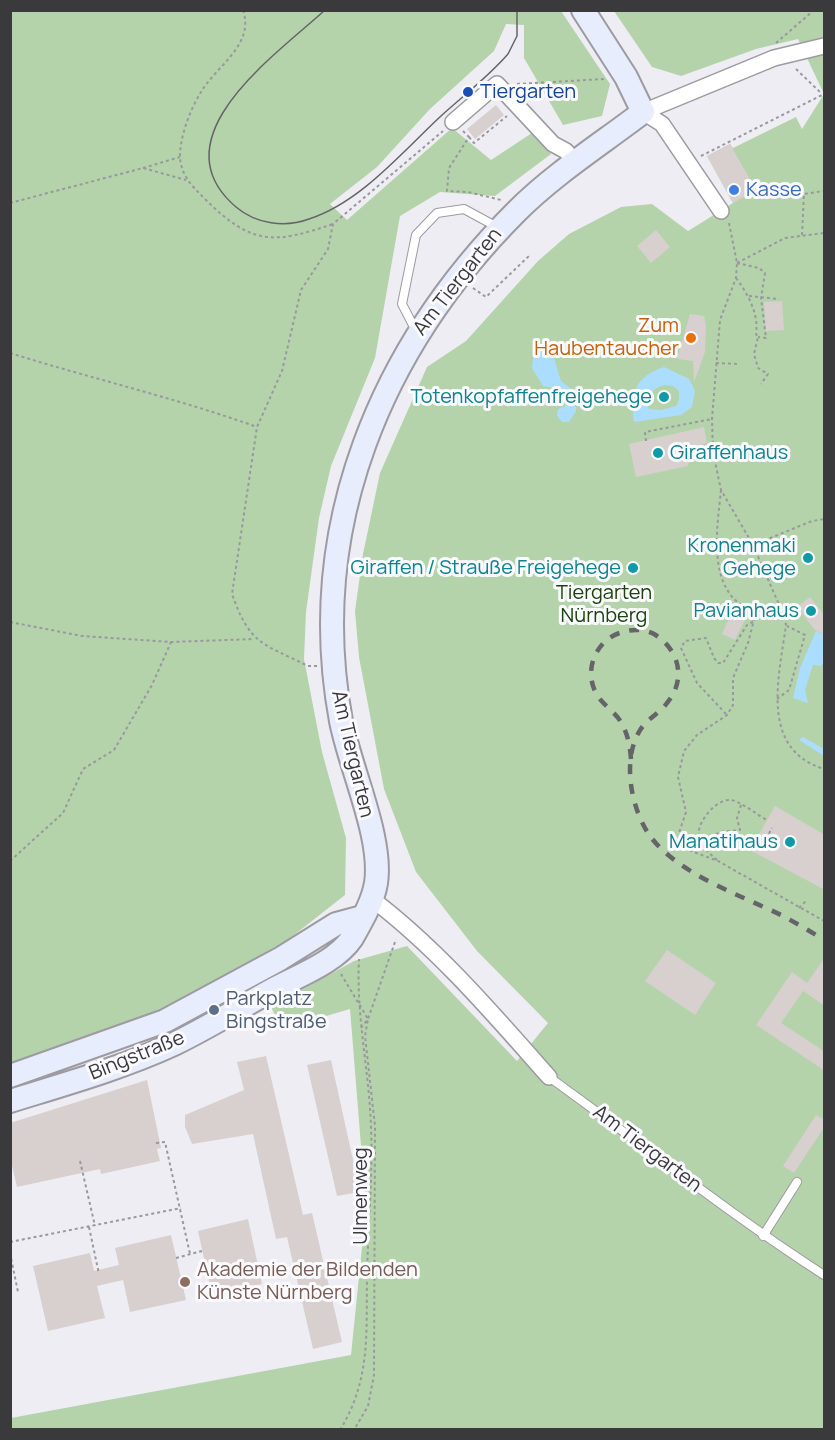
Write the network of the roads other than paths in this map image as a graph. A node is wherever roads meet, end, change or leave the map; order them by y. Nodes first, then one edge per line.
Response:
1 (583, 10) edge
2 (825, 46) edge
3 (643, 112) junction
4 (458, 127) road end
5 (576, 164) junction
6 (721, 211) road end
7 (500, 229) junction
8 (417, 333) junction
9 (367, 908) junction
10 (247, 977) junction
11 (258, 998) junction
12 (10, 1076) edge
13 (549, 1077) joint
14 (10, 1101) edge
15 (797, 1182) dead end
16 (763, 1236) junction
17 (825, 1275) edge

1 - 3 street
2 - 3 street
3 - 5 street, Am Tiergarten
3 - 6 street
4 - 5 street
5 - 7 street, Am Tiergarten
7 - 8 street, Am Tiergarten
7 - 8 lane
8 - 9 street, Am Tiergarten
9 - 10 street, Bingstraße
9 - 11 street, Bingstraße
9 - 13 street, Am Tiergarten
10 - 11 street
10 - 12 street, Bingstraße
11 - 14 street, Bingstraße
13 - 16 lane, Am Tiergarten
15 - 16 lane
16 - 17 lane, Am Tiergarten

